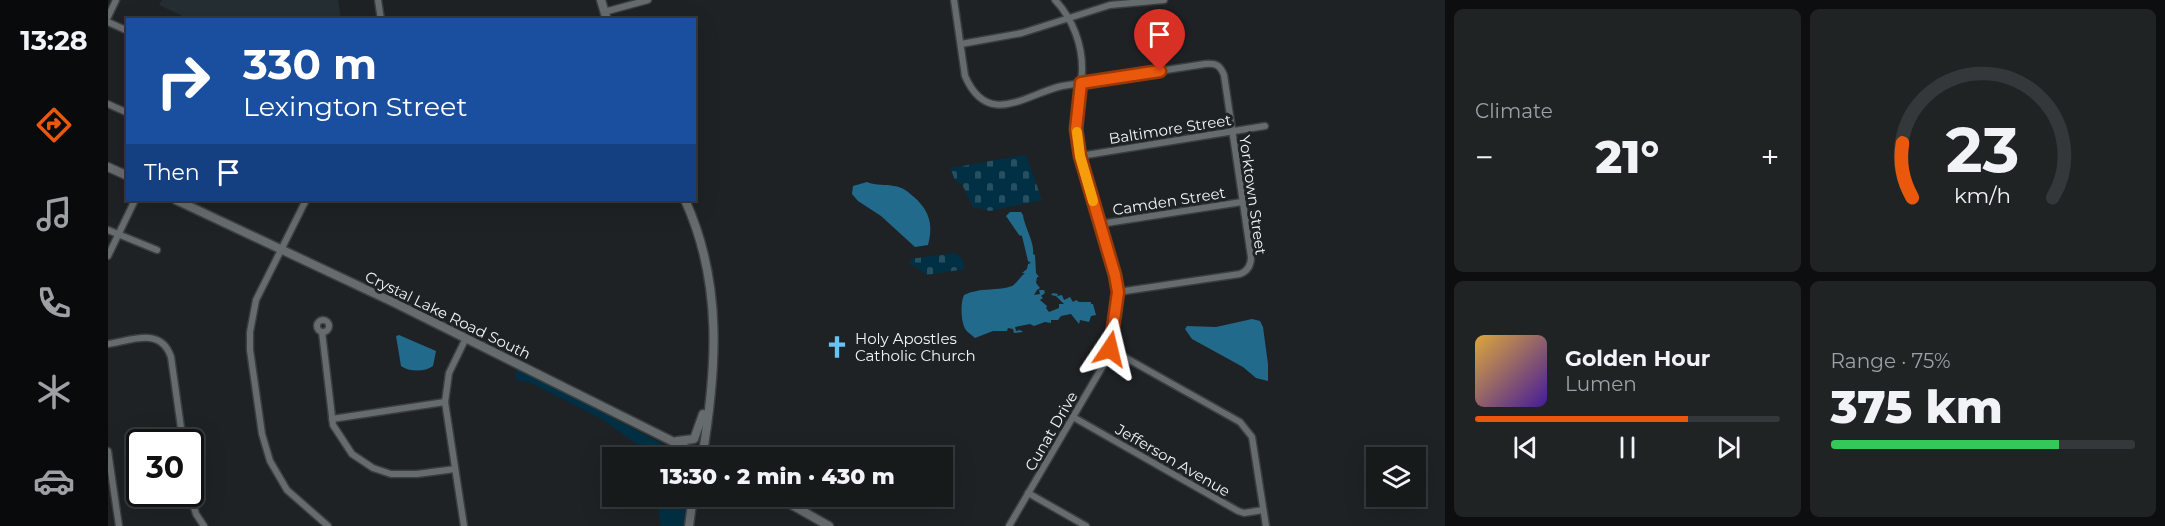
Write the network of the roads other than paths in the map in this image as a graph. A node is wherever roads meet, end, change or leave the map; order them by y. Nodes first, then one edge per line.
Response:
1 (116, 0) edge
2 (378, 0) edge
3 (601, 0) edge
4 (648, 0) edge
5 (954, 0) edge
6 (1055, 0) edge
7 (1164, 0) edge
8 (108, 16) edge
9 (605, 16) edge
10 (381, 18) edge
11 (1069, 18) junction
12 (108, 22) edge
13 (126, 30) edge
14 (960, 44) junction
15 (1081, 83) junction
16 (108, 104) edge
17 (126, 112) edge
18 (1265, 126) dead end
19 (1232, 132) junction
20 (1080, 156) junction
21 (108, 167) edge
22 (126, 175) edge
23 (134, 201) edge
24 (178, 201) edge
25 (306, 201) edge
26 (685, 201) edge
27 (1242, 202) junction
28 (1100, 224) junction
29 (108, 230) edge
30 (117, 234) junction
31 (157, 250) dead end
32 (281, 250) junction
33 (108, 256) edge
34 (1118, 292) junction
35 (322, 332) dead end
36 (466, 338) junction
37 (108, 344) edge
38 (1110, 349) junction
39 (711, 391) junction
40 (446, 402) junction
41 (1073, 417) junction
42 (332, 419) junction
43 (181, 429) edge
44 (673, 441) junction
45 (684, 447) edge
46 (704, 447) edge
47 (108, 451) edge
48 (455, 469) junction
49 (1029, 493) junction
50 (194, 507) edge
51 (693, 507) edge
52 (795, 507) edge
53 (1263, 510) junction
54 (119, 526) edge
55 (204, 526) edge
56 (328, 526) edge
57 (464, 526) edge
58 (689, 526) edge
59 (829, 526) edge
60 (1009, 526) edge
61 (1086, 526) edge
62 (1266, 526) edge

1 - 8 street
2 - 10 street
3 - 9 street
4 - 9 street
5 - 14 street
6 - 11 street, Cunat Drive
7 - 11 street
11 - 14 street
11 - 15 street, Cunat Drive
12 - 13 street
14 - 15 street
15 - 19 street, Yorktown Street
15 - 20 street, Cunat Drive
16 - 17 street
18 - 19 street, Baltimore Street
19 - 20 street, Baltimore Street
19 - 27 street, Yorktown Street
20 - 28 street, Cunat Drive
21 - 22 street
23 - 30 street
24 - 32 street, Crystal Lake Road South
25 - 32 street
26 - 39 street
27 - 28 street, Camden Street
27 - 34 street, Yorktown Street
28 - 34 street, Cunat Drive
29 - 30 street
30 - 31 street
30 - 33 street
32 - 36 street, Crystal Lake Road South
32 - 56 street
34 - 38 street, Cunat Drive
35 - 42 street
36 - 40 street
36 - 44 street, Crystal Lake Road South
37 - 43 street
38 - 41 street, Cunat Drive
38 - 53 street
39 - 44 street
39 - 46 street
40 - 42 street
40 - 48 street
41 - 49 street, Cunat Drive
41 - 53 street, Jefferson Avenue
42 - 48 street
44 - 45 street, Crystal Lake Road South
47 - 54 street
48 - 57 street
49 - 60 street, Cunat Drive
49 - 61 street
50 - 55 street
51 - 58 street
52 - 59 street
53 - 62 street

